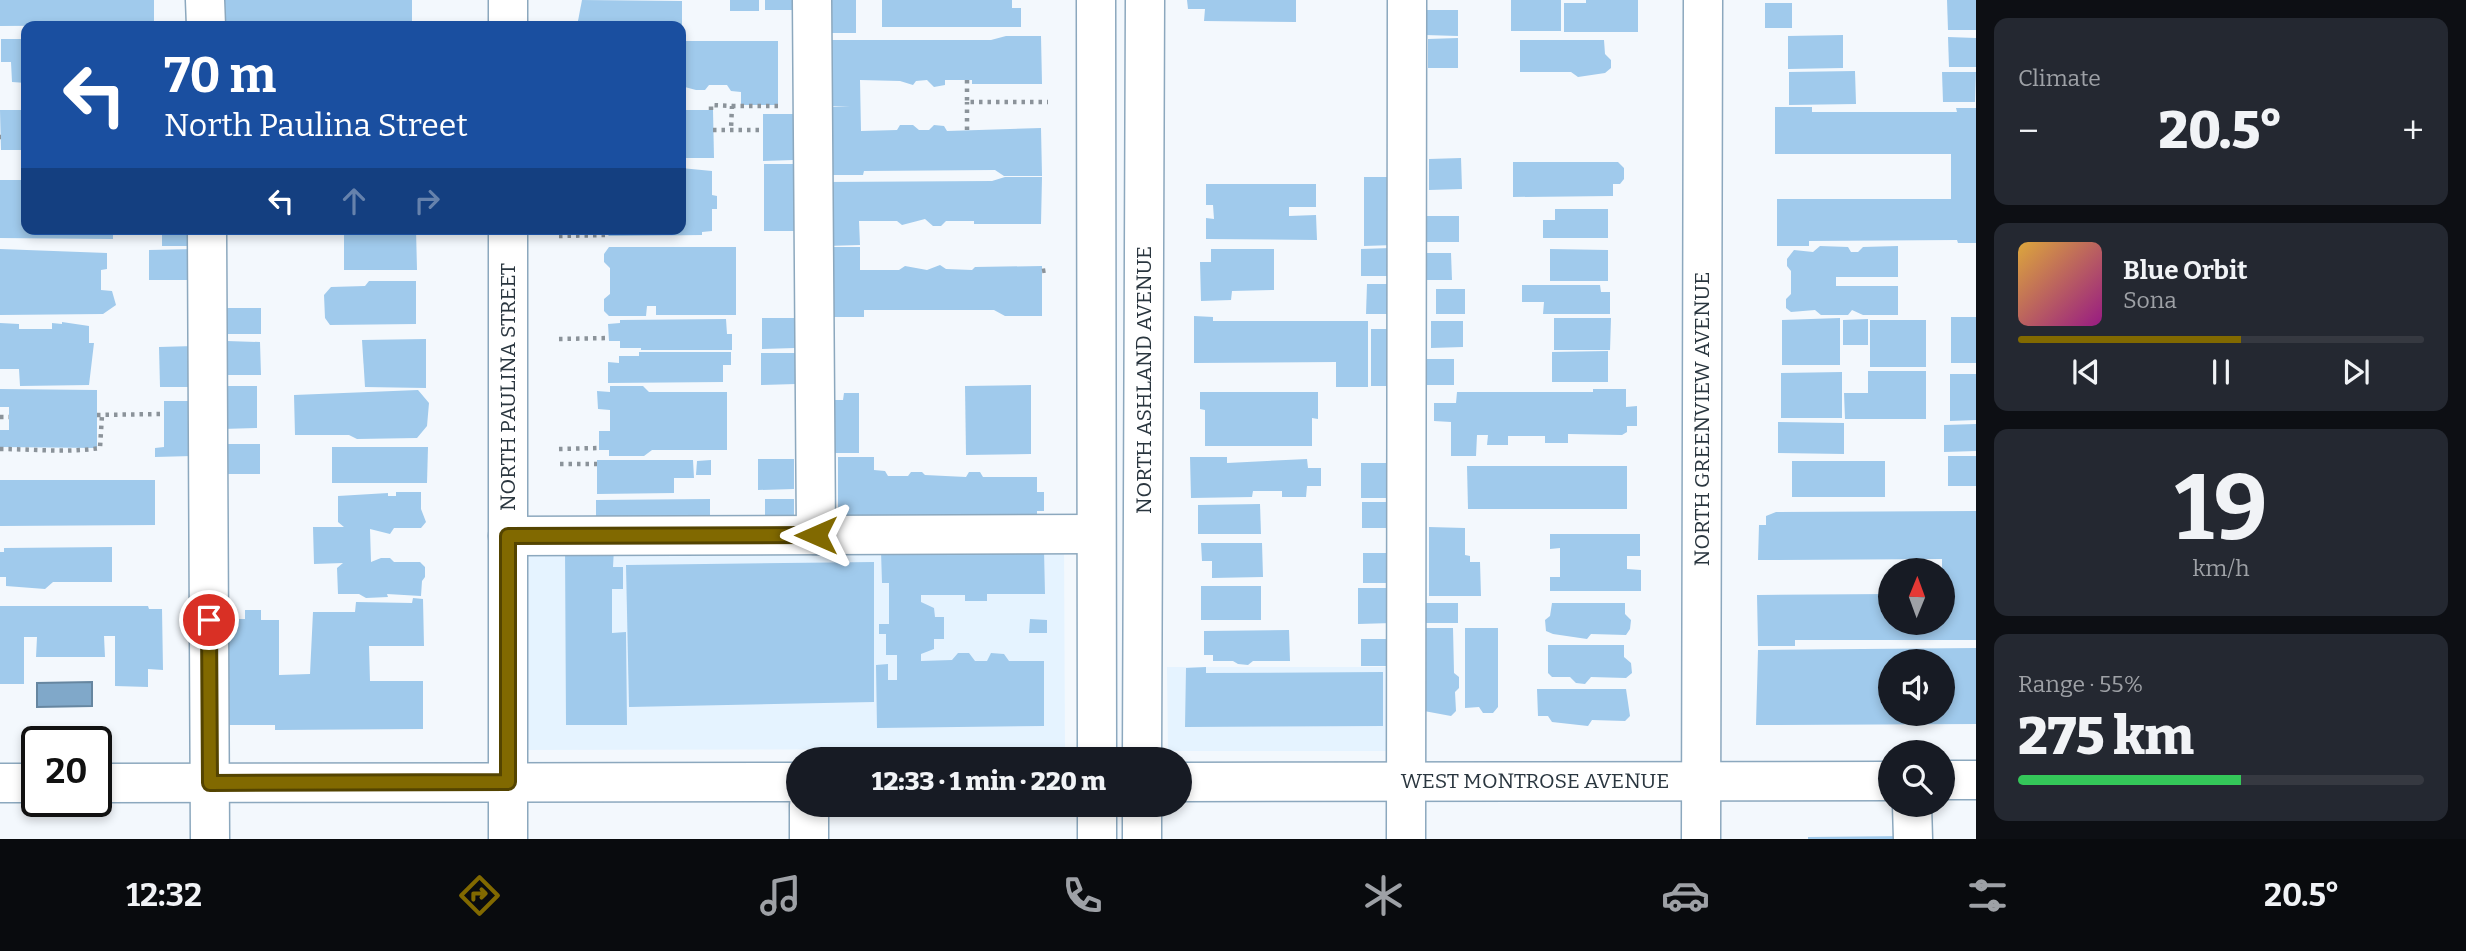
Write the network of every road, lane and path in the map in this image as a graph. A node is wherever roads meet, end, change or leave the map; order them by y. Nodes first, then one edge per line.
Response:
1 (205, 0) edge
2 (508, 0) edge
3 (812, 0) edge
4 (1096, 0) edge
5 (1145, 0) edge
6 (1407, 0) edge
7 (1703, 0) edge
8 (205, 21) edge
9 (508, 21) edge
10 (967, 80) dead end
11 (967, 102) junction
12 (1048, 102) dead end
13 (732, 106) junction
14 (813, 106) junction
15 (711, 110) dead end
16 (731, 129) junction
17 (713, 130) dead end
18 (763, 130) dead end
19 (967, 130) dead end
20 (206, 235) edge
21 (508, 235) edge
22 (583, 235) edge
23 (559, 236) dead end
24 (609, 338) dead end
25 (559, 339) dead end
26 (164, 414) dead end
27 (0, 417) edge
28 (9, 417) dead end
29 (599, 448) dead end
30 (0, 449) edge
31 (559, 449) dead end
32 (559, 464) dead end
33 (597, 464) dead end
34 (1097, 534) junction
35 (816, 535) junction
36 (508, 536) junction
37 (1097, 747) edge
38 (1142, 747) edge
39 (1701, 780) junction
40 (1878, 780) edge
41 (1955, 780) edge
42 (1976, 780) edge
43 (1406, 781) junction
44 (508, 782) junction
45 (786, 782) edge
46 (1192, 782) edge
47 (0, 783) edge
48 (21, 783) edge
49 (112, 783) edge
50 (210, 783) junction
51 (809, 817) edge
52 (1097, 817) edge
53 (1142, 817) edge
54 (1912, 817) edge
55 (210, 839) edge
56 (508, 839) edge
57 (809, 839) edge
58 (1097, 839) edge
59 (1142, 839) edge
60 (1406, 839) edge
61 (1701, 839) edge
62 (1913, 839) edge

1 - 8 main road
2 - 9 main road
3 - 14 main road
4 - 34 main road
5 - 38 main road, NORTH ASHLAND AVENUE
6 - 43 main road
7 - 39 main road, NORTH GREENVIEW AVENUE
10 - 11 path
11 - 12 path
11 - 19 path
13 - 14 path
13 - 15 path
13 - 16 path
14 - 35 main road
16 - 17 path
16 - 18 path
20 - 50 main road
21 - 36 main road, NORTH PAULINA STREET
22 - 23 path
24 - 25 path
26 - 30 path
27 - 28 path
29 - 31 path
32 - 33 path
34 - 35 main road
34 - 37 main road
35 - 36 main road
36 - 44 main road, NORTH PAULINA STREET
39 - 40 main road, WEST MONTROSE AVENUE
39 - 43 main road, WEST MONTROSE AVENUE
39 - 61 main road, NORTH GREENVIEW AVENUE
41 - 42 main road
43 - 46 main road, WEST MONTROSE AVENUE
43 - 60 main road
44 - 45 main road
44 - 50 main road
44 - 56 main road, NORTH PAULINA STREET
47 - 48 main road
49 - 50 main road
50 - 55 main road
51 - 57 main road
52 - 58 main road
53 - 59 main road
54 - 62 main road

